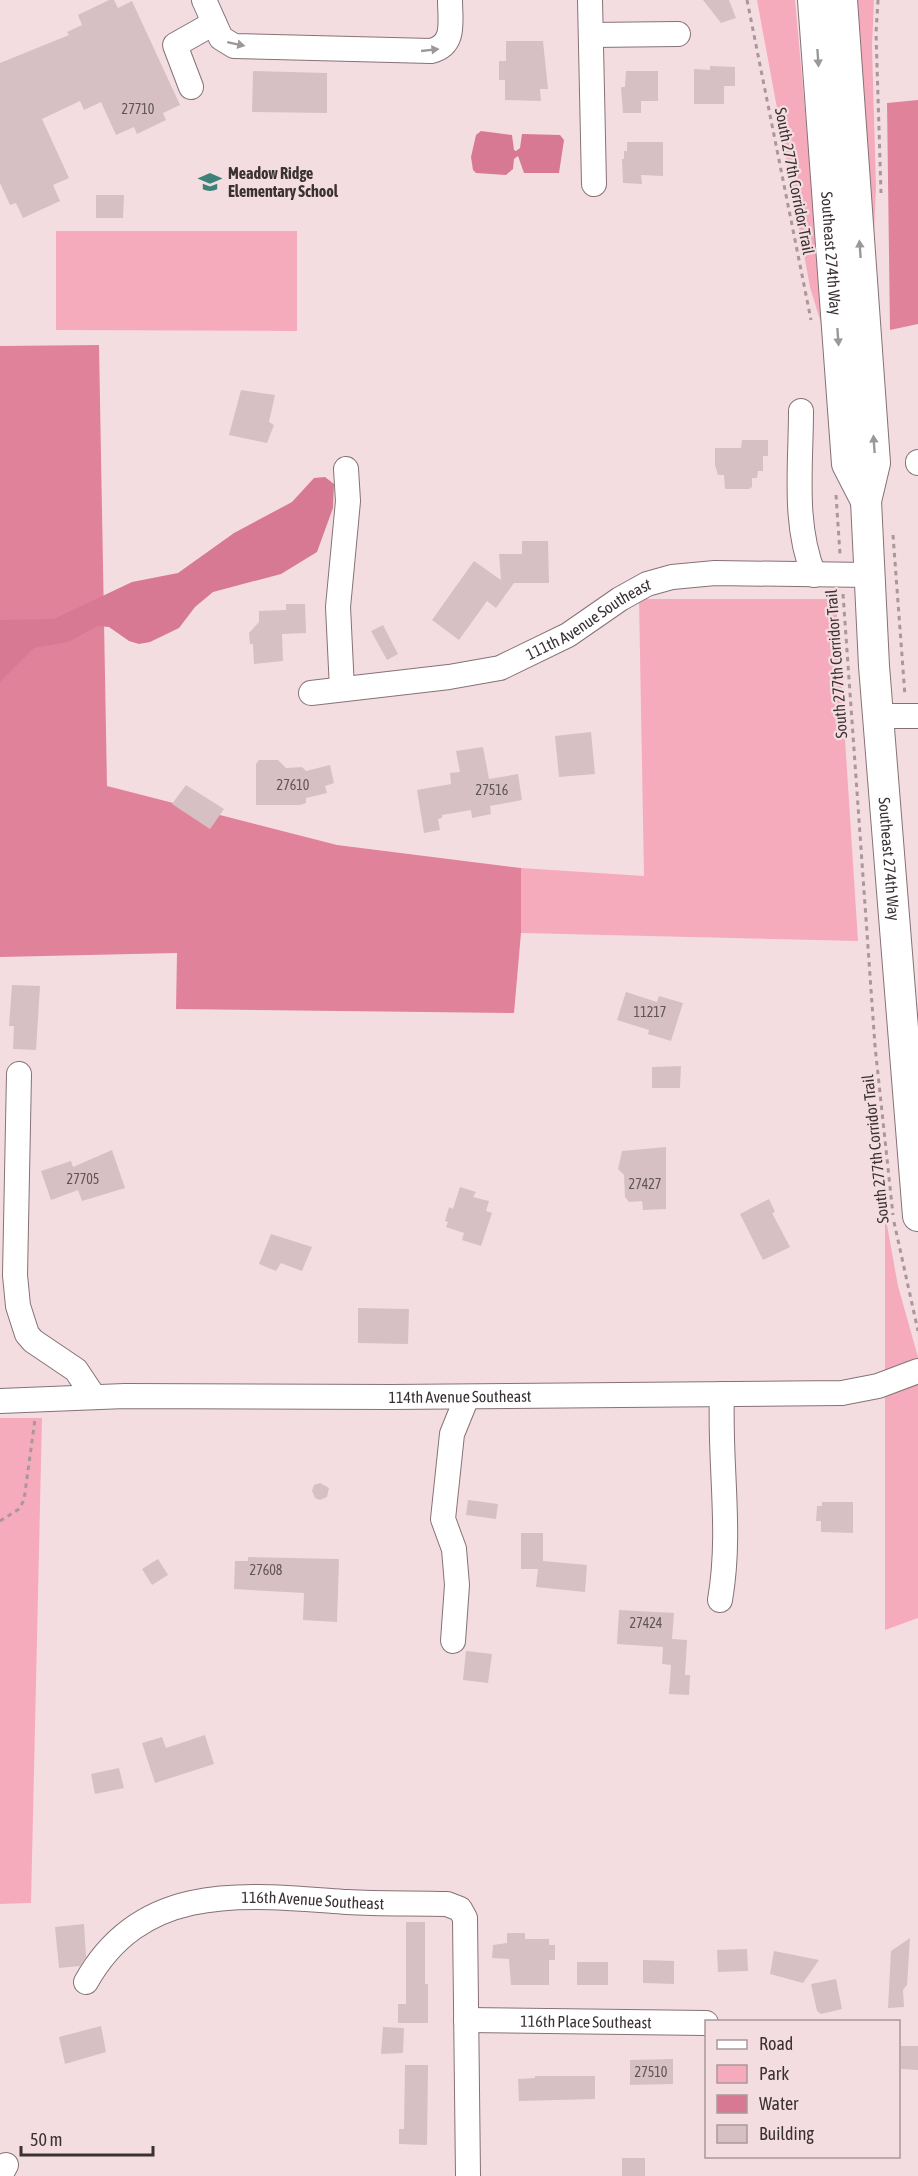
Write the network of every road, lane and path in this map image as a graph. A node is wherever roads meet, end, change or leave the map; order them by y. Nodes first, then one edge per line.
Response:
1 (204, 0) edge
2 (450, 0) edge
3 (590, 0) edge
4 (747, 0) edge
5 (813, 0) edge
6 (842, 0) edge
7 (214, 22) junction
8 (678, 34) dead end
9 (591, 35) junction
10 (191, 87) dead end
11 (594, 184) dead end
12 (812, 322) dead end
13 (801, 411) dead end
14 (346, 470) dead end
15 (835, 484) dead end
16 (866, 501) junction
17 (814, 575) junction
18 (855, 575) junction
19 (342, 690) junction
20 (311, 693) dead end
21 (878, 716) junction
22 (918, 716) edge
23 (19, 1074) dead end
24 (918, 1216) edge
25 (918, 1331) edge
26 (918, 1371) edge
27 (723, 1394) junction
28 (467, 1396) junction
29 (94, 1397) junction
30 (38, 1400) junction
31 (0, 1401) edge
32 (0, 1521) edge
33 (720, 1600) dead end
34 (453, 1641) dead end
35 (87, 1982) dead end
36 (466, 2020) junction
37 (705, 2023) edge
38 (468, 2176) edge

1 - 7 street
7 -> 2 street
3 - 9 street
4 - 12 path, South 277th Corridor Trail
5 -> 16 main road, Southeast 274th Way
16 -> 6 main road, Southeast 274th Way
7 - 10 street
8 - 9 street
9 - 11 street
13 - 17 street
14 - 19 street
15 - 18 path, South 277th Corridor Trail
16 - 18 main road, Southeast 274th Way
17 - 18 street, 111th Avenue Southeast
17 - 19 street, 111th Avenue Southeast
18 - 21 main road, Southeast 274th Way
18 - 25 path, South 277th Corridor Trail
19 - 20 street, 111th Avenue Southeast
21 - 22 street
21 - 24 main road, Southeast 274th Way
23 - 29 street
26 - 27 street, 114th Avenue Southeast
27 - 28 street, 114th Avenue Southeast
27 - 33 street
28 - 29 street, 114th Avenue Southeast
28 - 34 street
29 - 30 street, 114th Avenue Southeast
30 - 31 street, 114th Avenue Southeast
30 - 32 path
35 - 36 street, 116th Avenue Southeast
36 - 37 street, 116th Place Southeast
36 - 38 street, 116th Avenue Southeast

